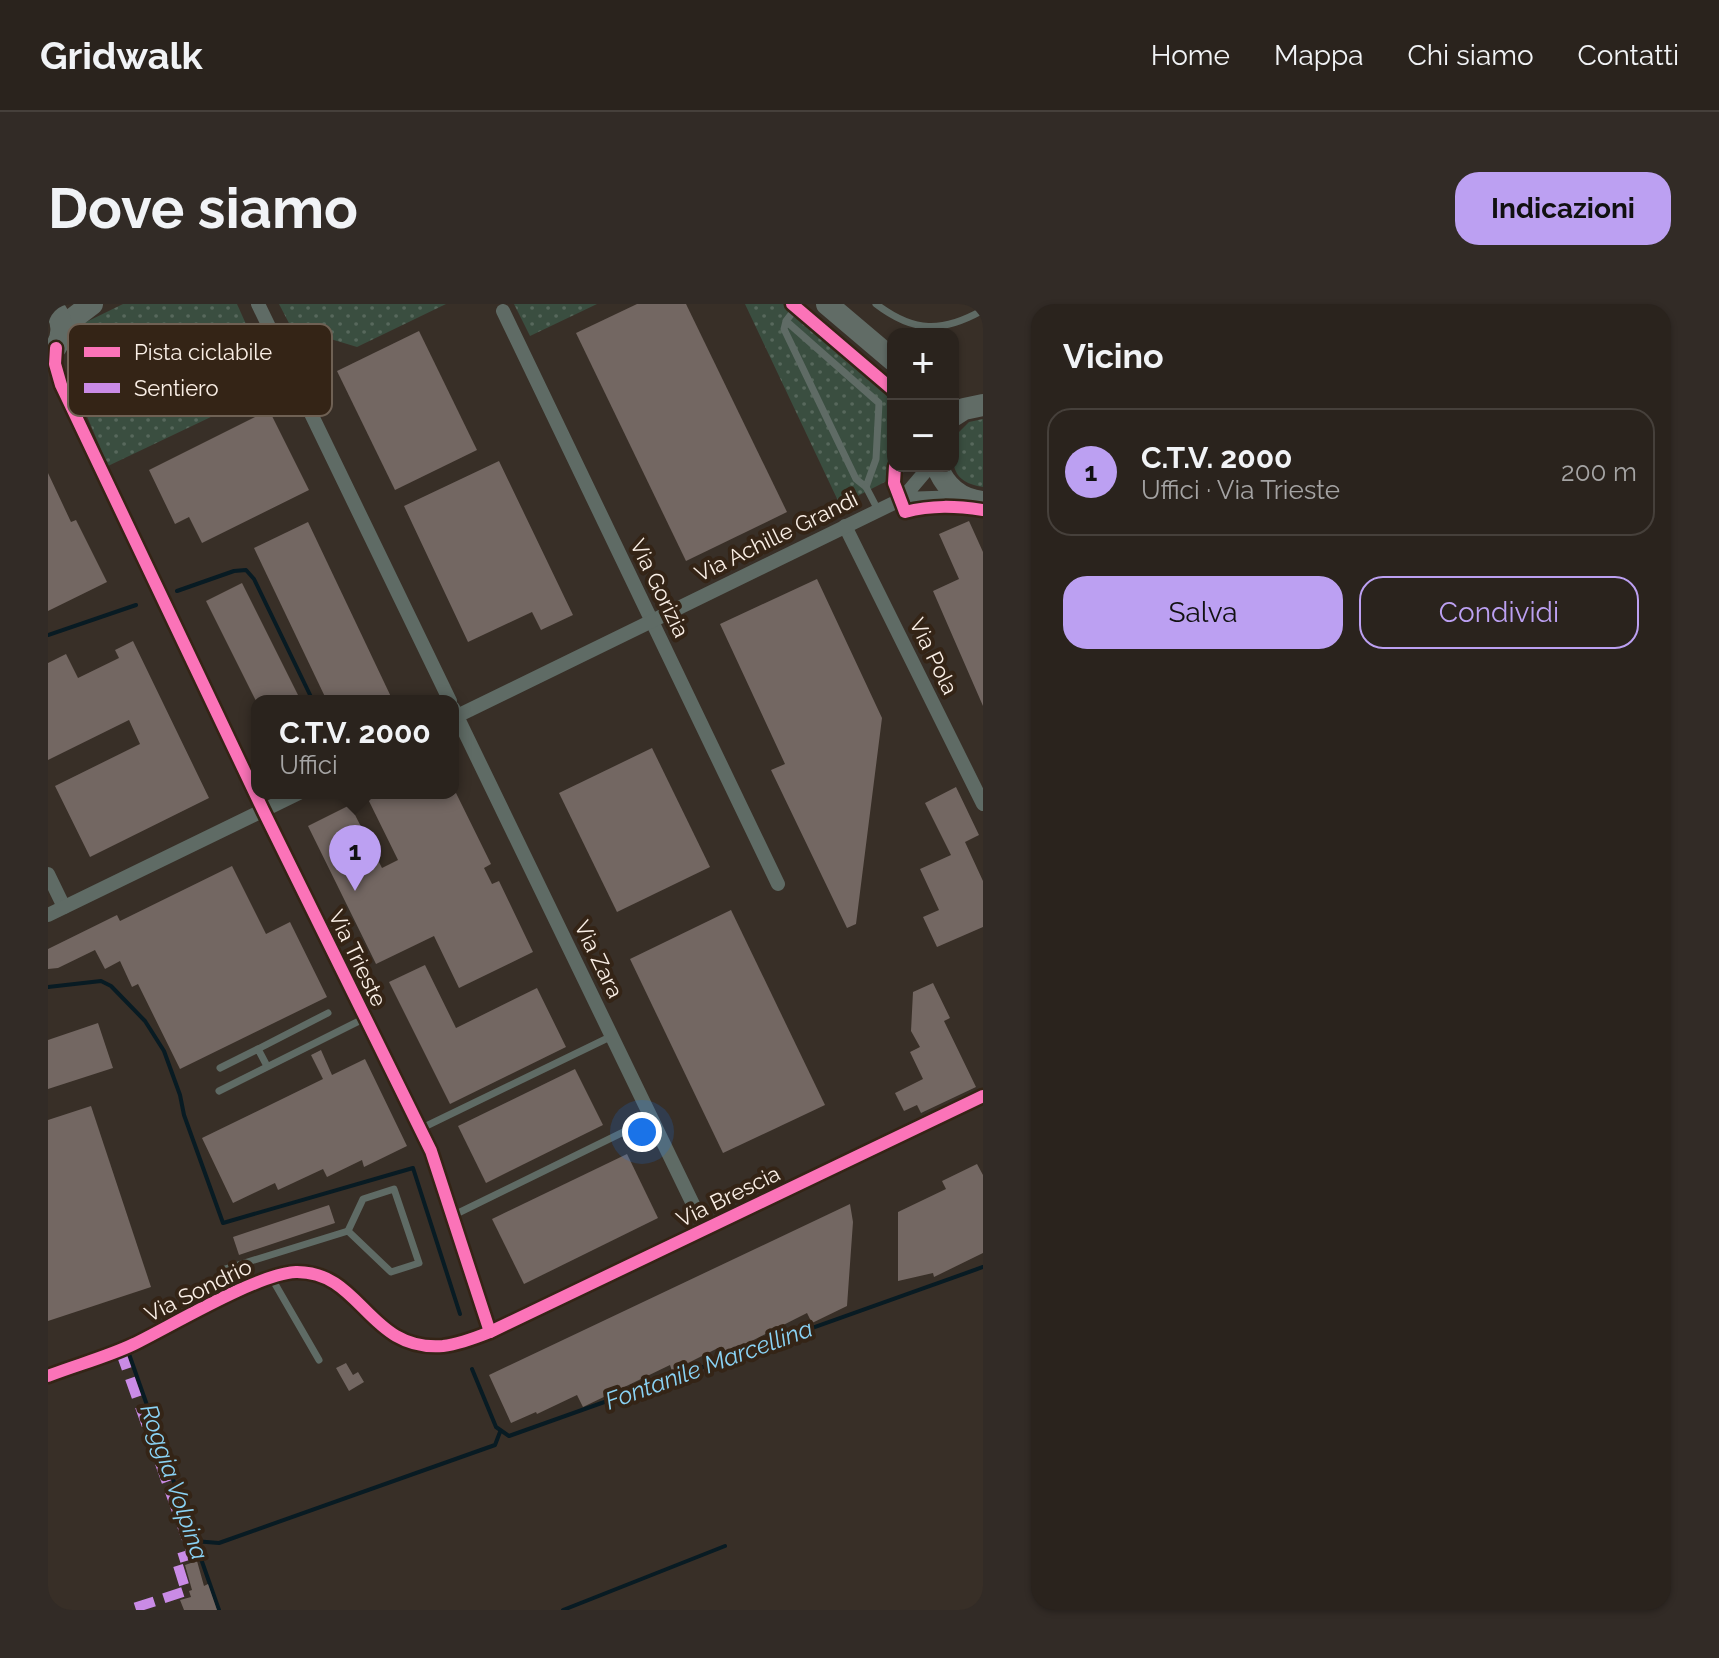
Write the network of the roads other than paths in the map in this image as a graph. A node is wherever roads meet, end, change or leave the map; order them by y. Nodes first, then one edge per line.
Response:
1 (92, 304) edge
2 (258, 304) edge
3 (799, 304) edge
4 (827, 304) edge
5 (876, 304) edge
6 (57, 305) edge
7 (983, 310) edge
8 (503, 311) dead end
9 (786, 321) junction
10 (68, 324) edge
11 (268, 324) edge
12 (68, 325) edge
13 (807, 340) junction
14 (790, 343) junction
15 (55, 345) edge
16 (887, 355) edge
17 (68, 400) edge
18 (76, 416) edge
19 (312, 416) edge
20 (925, 472) edge
21 (940, 472) edge
22 (866, 487) junction
23 (902, 499) junction
24 (973, 500) edge
25 (878, 510) junction
26 (845, 526) junction
27 (651, 621) junction
28 (447, 695) edge
29 (459, 712) edge
30 (459, 724) edge
31 (251, 785) edge
32 (258, 799) edge
33 (286, 799) edge
34 (983, 804) edge
35 (263, 810) junction
36 (48, 874) edge
37 (778, 884) dead end
38 (64, 907) junction
39 (48, 915) edge
40 (328, 1013) dead end
41 (365, 1018) junction
42 (612, 1036) junction
43 (258, 1049) junction
44 (267, 1066) junction
45 (220, 1068) dead end
46 (219, 1091) dead end
47 (983, 1096) edge
48 (652, 1118) junction
49 (420, 1129) junction
50 (452, 1216) junction
51 (705, 1229) junction
52 (348, 1231) junction
53 (271, 1277) junction
54 (233, 1295) junction
55 (490, 1332) junction
56 (319, 1360) dead end
57 (48, 1376) edge

1 - 10 street
2 - 11 street
3 - 9 lane
4 - 16 street
5 - 7 lane
6 - 15 street
8 - 27 street, Via Gorizia
9 - 13 lane
9 - 14 lane
12 - 15 street
13 - 14 lane
13 - 22 lane
14 - 22 lane
15 - 17 street, Via Trieste
18 - 31 street, Via Trieste
19 - 28 street
20 - 23 street
21 - 24 street
22 - 25 lane
23 - 24 street
23 - 25 street, Via Achille Grandi
25 - 26 street, Via Achille Grandi
26 - 27 street, Via Achille Grandi
26 - 34 street, Via Pola
27 - 29 street, Via Achille Grandi
27 - 37 street, Via Gorizia
30 - 42 street, Via Zara
32 - 35 street, Via Trieste
33 - 35 street
35 - 38 street
35 - 41 street, Via Trieste
36 - 38 street
38 - 39 street
40 - 43 lane
41 - 44 lane, Via Trieste
41 - 49 street, Via Trieste
42 - 48 street, Via Zara
42 - 49 lane
43 - 44 lane
43 - 45 lane
44 - 46 lane, Via Trieste
47 - 51 street, Via Brescia
48 - 50 lane
48 - 51 street, Via Zara
49 - 50 street, Via Trieste
50 - 55 street, Via Trieste
51 - 55 street, Via Brescia
52 - 52 lane
52 - 54 lane
53 - 54 street, Via Sondrio
53 - 55 street, Via Sondrio
53 - 56 lane
54 - 57 street, Via Sondrio

